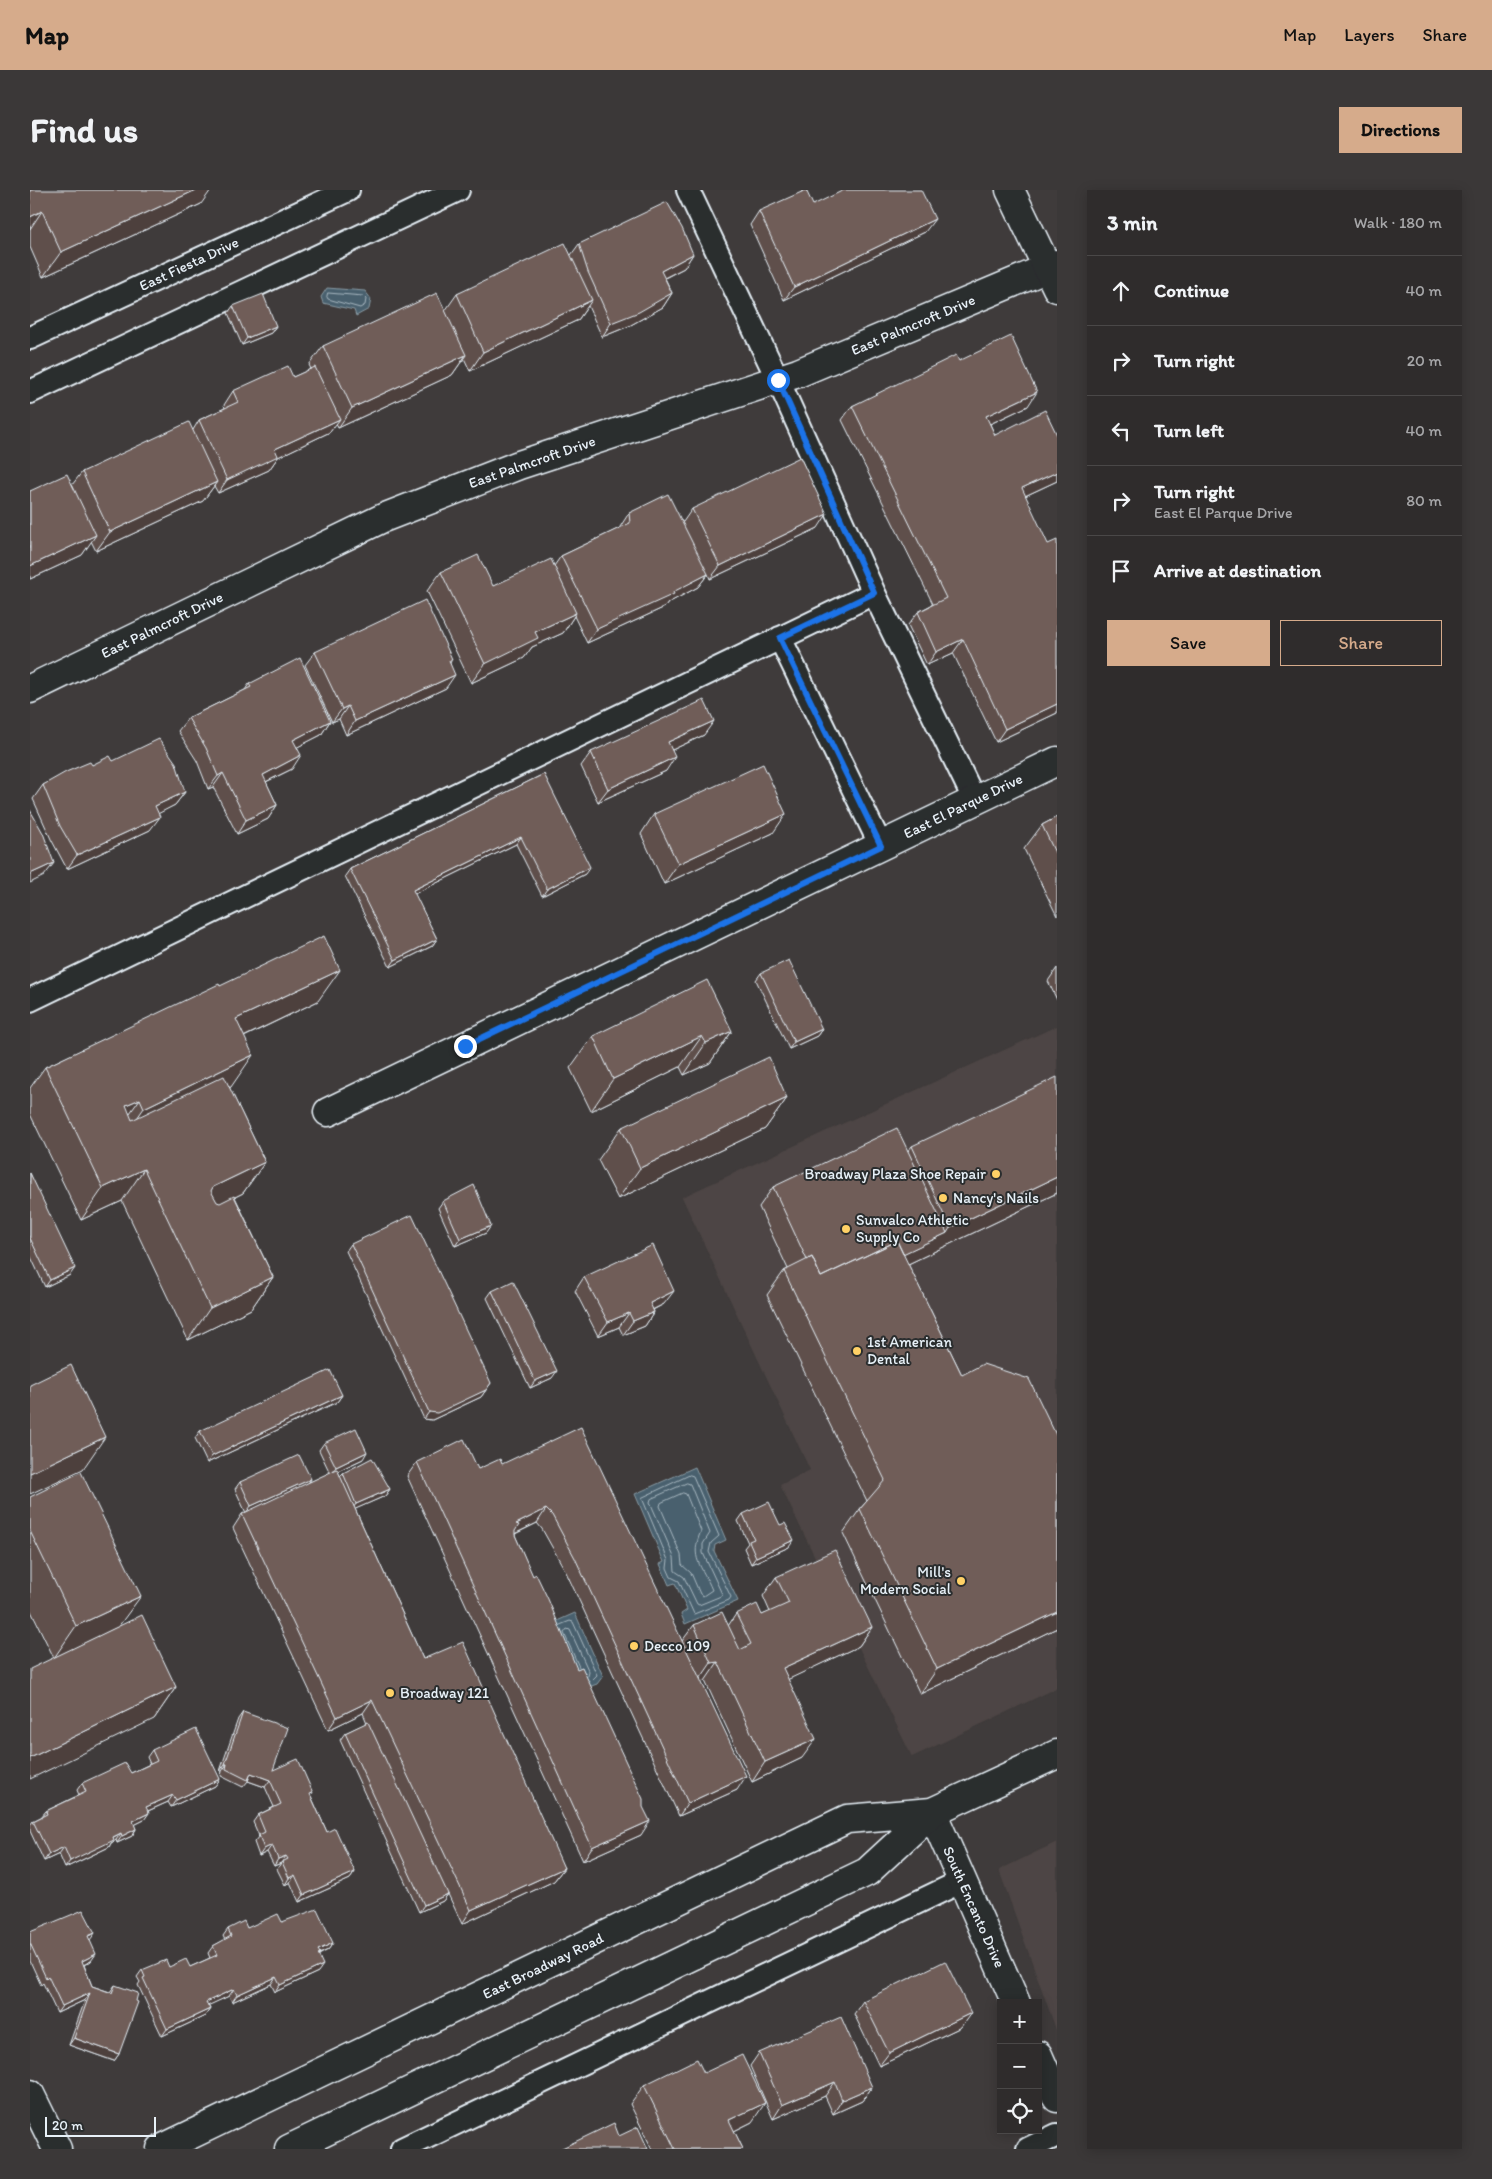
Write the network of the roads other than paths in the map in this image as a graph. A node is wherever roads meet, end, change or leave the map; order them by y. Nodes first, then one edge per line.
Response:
1 (348, 190) edge
2 (458, 190) edge
3 (688, 190) edge
4 (1010, 190) edge
5 (1054, 273) edge
6 (30, 338) edge
7 (778, 380) junction
8 (30, 392) edge
9 (874, 593) junction
10 (780, 638) junction
11 (30, 689) edge
12 (1057, 761) edge
13 (974, 801) junction
14 (881, 846) junction
15 (30, 1000) edge
16 (328, 1112) dead end
17 (1057, 1754) edge
18 (932, 1812) junction
19 (962, 1880) junction
20 (1014, 1999) edge
21 (1042, 2064) edge
22 (30, 2094) edge
23 (1057, 2098) edge
24 (1057, 2135) edge
25 (56, 2149) edge
26 (161, 2149) edge
27 (289, 2149) edge
28 (402, 2149) edge
29 (1028, 2149) edge

1 - 6 lane, East Fiesta Drive
2 - 8 lane
3 - 7 lane
4 - 5 street
5 - 7 street, East Palmcroft Drive
7 - 9 lane
7 - 11 street, East Palmcroft Drive
9 - 10 lane
9 - 13 lane
10 - 14 lane
10 - 15 lane
12 - 13 street, East El Parque Drive
13 - 14 street, East El Parque Drive
14 - 16 street, East El Parque Drive
17 - 18 street, East Broadway Road
18 - 19 street, South Encanto Drive
18 - 26 street, East Broadway Road
18 - 27 street, East Broadway Road
19 - 20 street, South Encanto Drive
19 - 28 lane
21 - 23 street
22 - 25 street
24 - 29 lane

